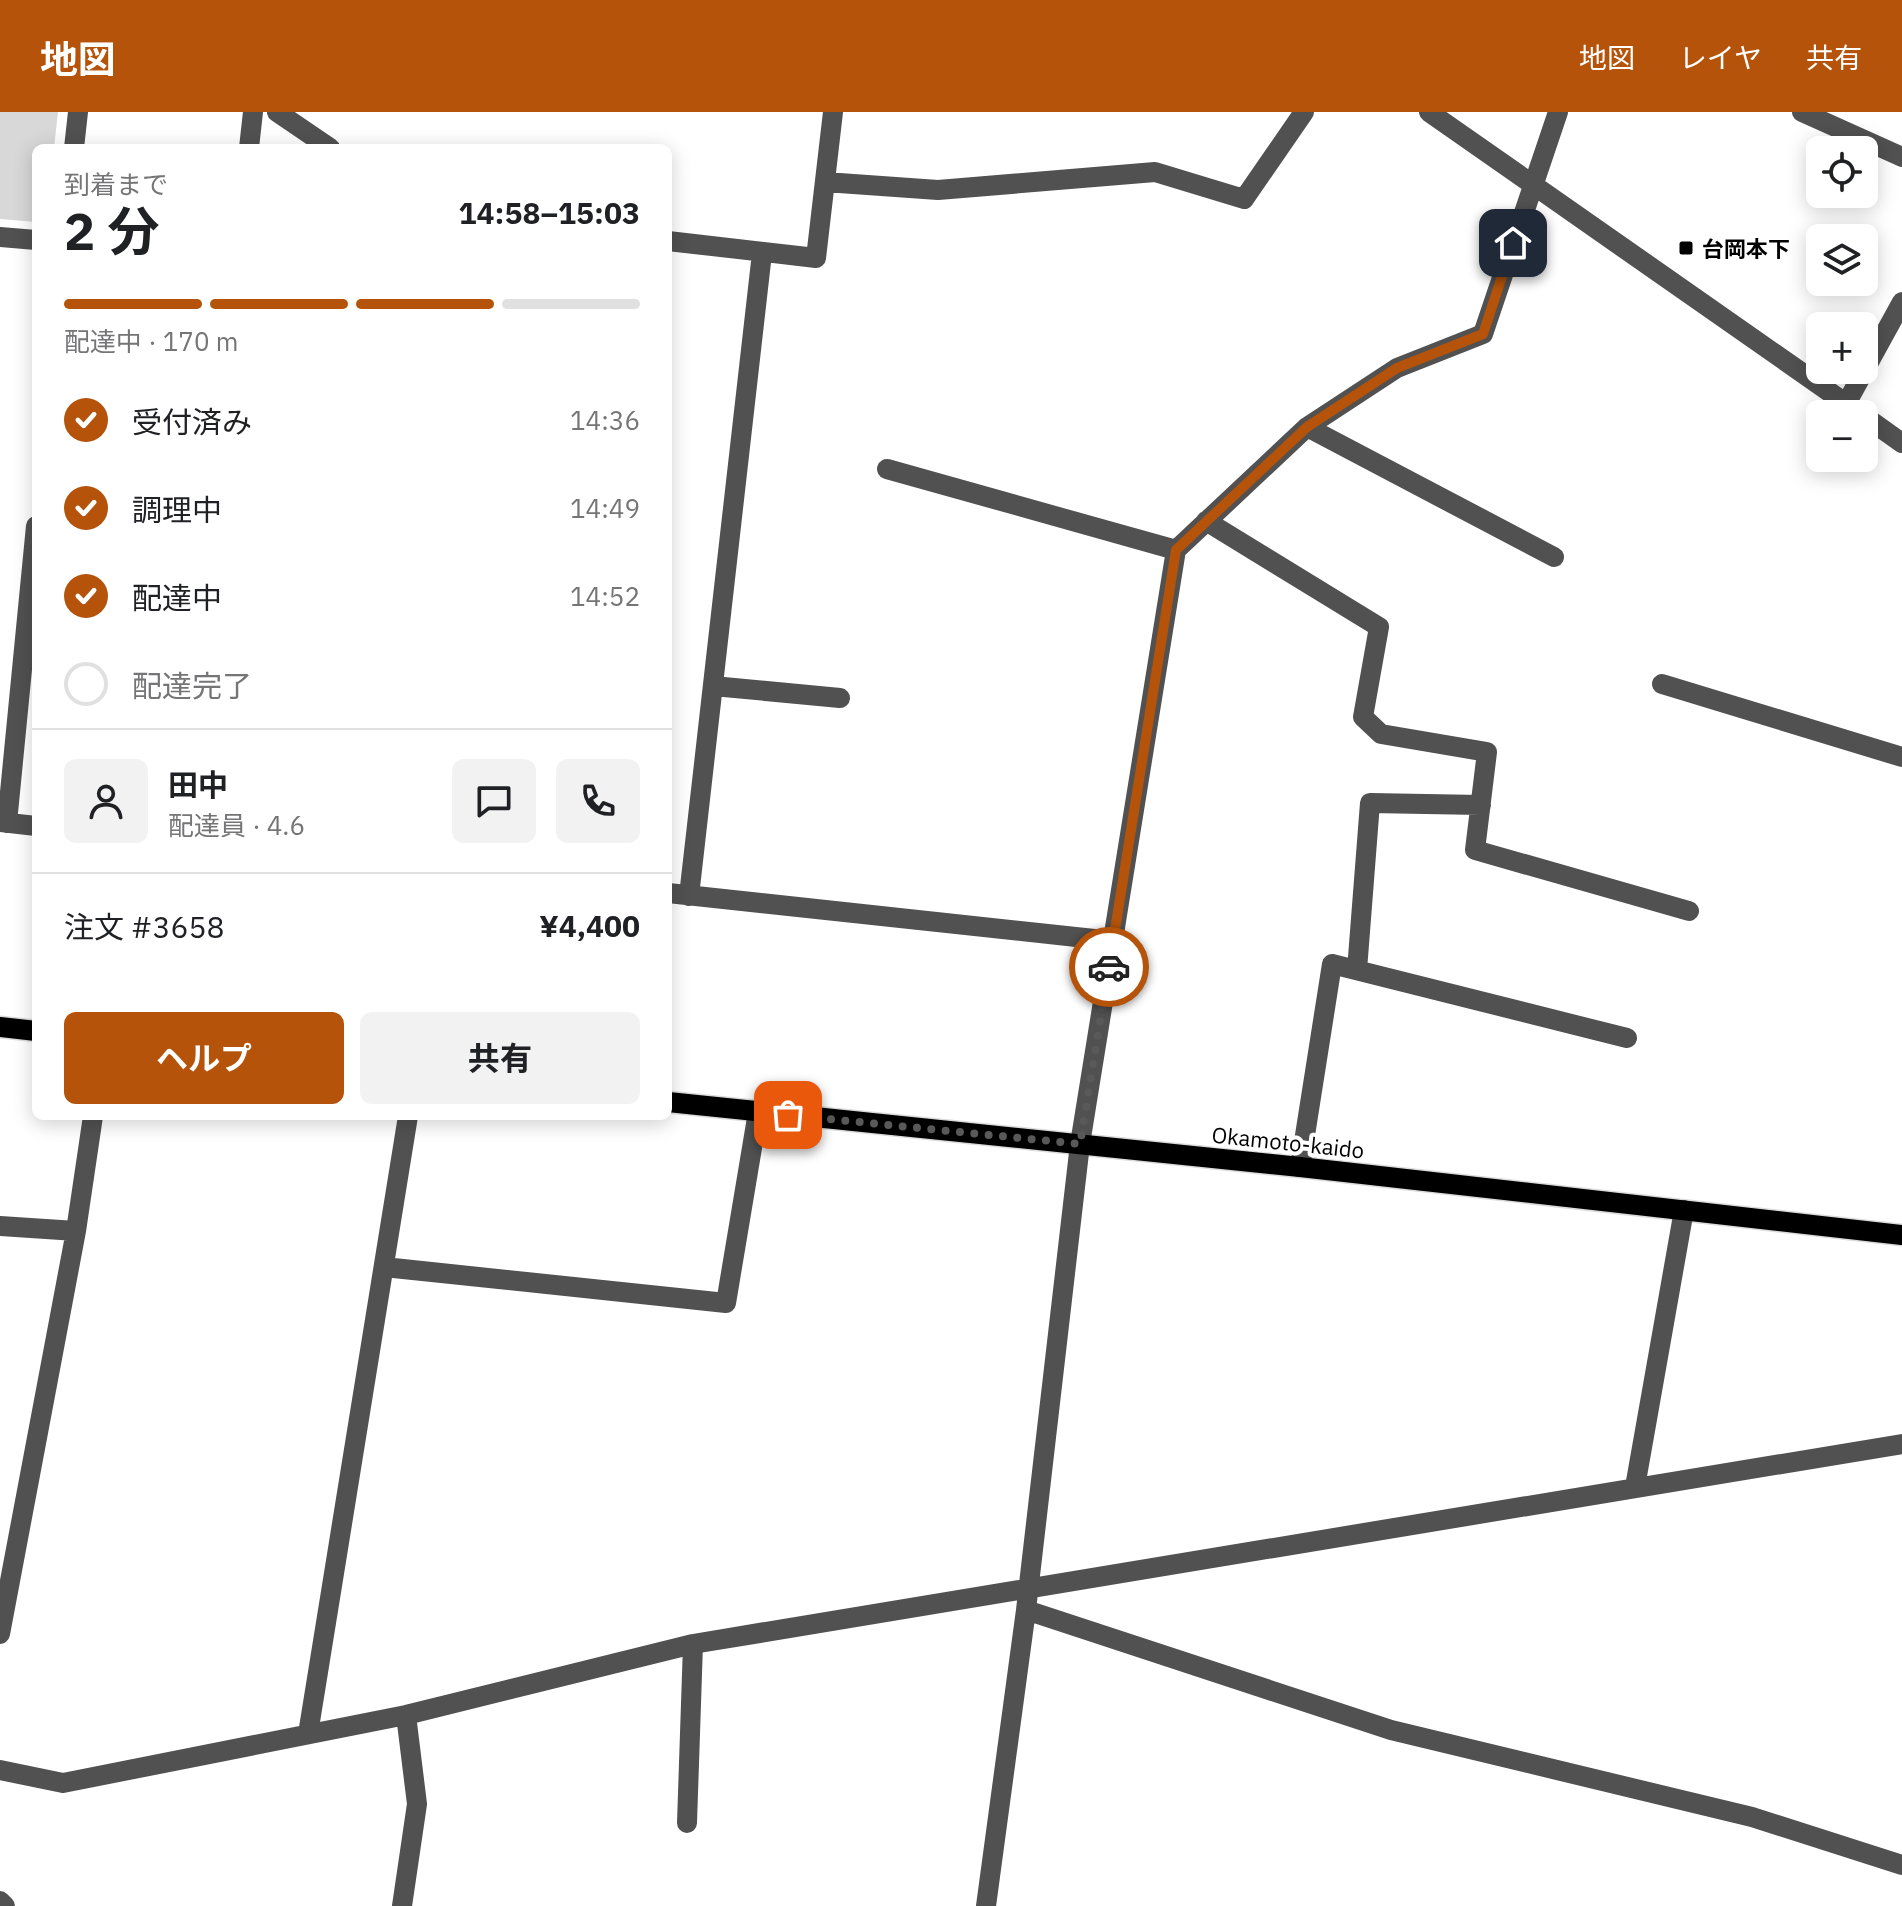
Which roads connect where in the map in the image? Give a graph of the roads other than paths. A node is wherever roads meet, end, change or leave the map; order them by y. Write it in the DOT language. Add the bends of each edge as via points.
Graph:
graph roads {
  1 [pos="78,112"];
  2 [pos="253,112"];
  3 [pos="277,112"];
  4 [pos="833,112"];
  5 [pos="1304,112"];
  6 [pos="1429,112"];
  7 [pos="1558,112"];
  8 [pos="1802,112"];
  9 [pos="74,144"];
  10 [pos="249,144"];
  11 [pos="324,144"];
  12 [pos="1902,157"];
  13 [pos="825,182"];
  14 [pos="1533,182"];
  15 [pos="0,237"];
  16 [pos="32,240"];
  17 [pos="672,242"];
  18 [pos="762,253"];
  19 [pos="1902,302"];
  20 [pos="1841,400"];
  21 [pos="1862,400"];
  22 [pos="1878,426"];
  23 [pos="1307,427"];
  24 [pos="1902,443"];
  25 [pos="887,469"];
  26 [pos="1206,521"];
  27 [pos="1176,550"];
  28 [pos="1554,557"];
  29 [pos="32,562"];
  30 [pos="1662,684"];
  31 [pos="713,686"];
  32 [pos="840,698"];
  33 [pos="1902,757"];
  34 [pos="1481,805"];
  35 [pos="3,823"];
  36 [pos="32,826"];
  37 [pos="672,894"];
  38 [pos="689,896"];
  39 [pos="1689,911"];
  40 [pos="1113,941"];
  41 [pos="1357,970"];
  42 [pos="0,1027"];
  43 [pos="32,1031"];
  44 [pos="1627,1038"];
  45 [pos="672,1102"];
  46 [pos="758,1112"];
  47 [pos="92,1120"];
  48 [pos="407,1120"];
  49 [pos="1080,1144"];
  50 [pos="1300,1167"];
  51 [pos="1684,1210"];
  52 [pos="0,1226"];
  53 [pos="76,1231"];
  54 [pos="1902,1235"];
  55 [pos="384,1267"];
  56 [pos="1902,1444"];
  57 [pos="1635,1487"];
  58 [pos="1027,1586"];
  59 [pos="1026,1610"];
  60 [pos="0,1634"];
  61 [pos="693,1644"];
  62 [pos="406,1715"];
  63 [pos="308,1734"];
  64 [pos="0,1770"];
  65 [pos="687,1823"];
  66 [pos="1902,1865"];
  67 [pos="0,1901"];
  68 [pos="5,1906"];
  69 [pos="402,1906"];
  70 [pos="986,1906"];
  1 -- 9 [label="street"];
  2 -- 10 [label="street"];
  3 -- 11 [label="street"];
  4 -- 13 [label="street"];
  5 -- 13 [label="street" via="1244,199 1155,172 938,190"];
  6 -- 14 [label="street"];
  7 -- 14 [label="street"];
  8 -- 12 [label="street"];
  13 -- 18 [label="street" via="816,258"];
  14 -- 20 [label="street"];
  14 -- 23 [label="street" via="1483,334 1397,368"];
  15 -- 16 [label="street"];
  17 -- 18 [label="street"];
  18 -- 31 [label="street"];
  19 -- 21 [label="street"];
  22 -- 24 [label="street"];
  23 -- 26 [label="street"];
  23 -- 28 [label="street"];
  25 -- 27 [label="street"];
  26 -- 27 [label="street"];
  26 -- 34 [label="street" via="1379,627 1363,717 1381,734 1487,752"];
  27 -- 40 [label="street"];
  29 -- 35 [label="street"];
  30 -- 33 [label="street"];
  31 -- 32 [label="street"];
  31 -- 38 [label="street"];
  34 -- 39 [label="street" via="1475,850"];
  34 -- 41 [label="street" via="1370,803"];
  35 -- 36 [label="street"];
  37 -- 38 [label="street"];
  38 -- 40 [label="street"];
  40 -- 49 [label="street"];
  41 -- 44 [label="street"];
  41 -- 50 [label="street" via="1332,964"];
  42 -- 43 [label="main road"];
  45 -- 46 [label="main road, Okamoto-kaido"];
  46 -- 49 [label="main road, Okamoto-kaido"];
  46 -- 55 [label="street" via="726,1303"];
  47 -- 53 [label="street"];
  48 -- 55 [label="street"];
  49 -- 50 [label="main road, Okamoto-kaido"];
  49 -- 58 [label="street"];
  50 -- 51 [label="main road, Okamoto-kaido"];
  51 -- 54 [label="main road, Okamoto-kaido"];
  51 -- 57 [label="street"];
  52 -- 53 [label="street"];
  53 -- 60 [label="street"];
  55 -- 63 [label="street"];
  56 -- 57 [label="street"];
  57 -- 58 [label="street"];
  58 -- 59 [label="street"];
  58 -- 61 [label="street"];
  59 -- 66 [label="street" via="1391,1730 1752,1817"];
  59 -- 70 [label="street"];
  61 -- 62 [label="street"];
  61 -- 65 [label="street"];
  62 -- 63 [label="street"];
  62 -- 69 [label="street" via="417,1804"];
  63 -- 64 [label="street" via="63,1783"];
  67 -- 68 [label="street"];
}
